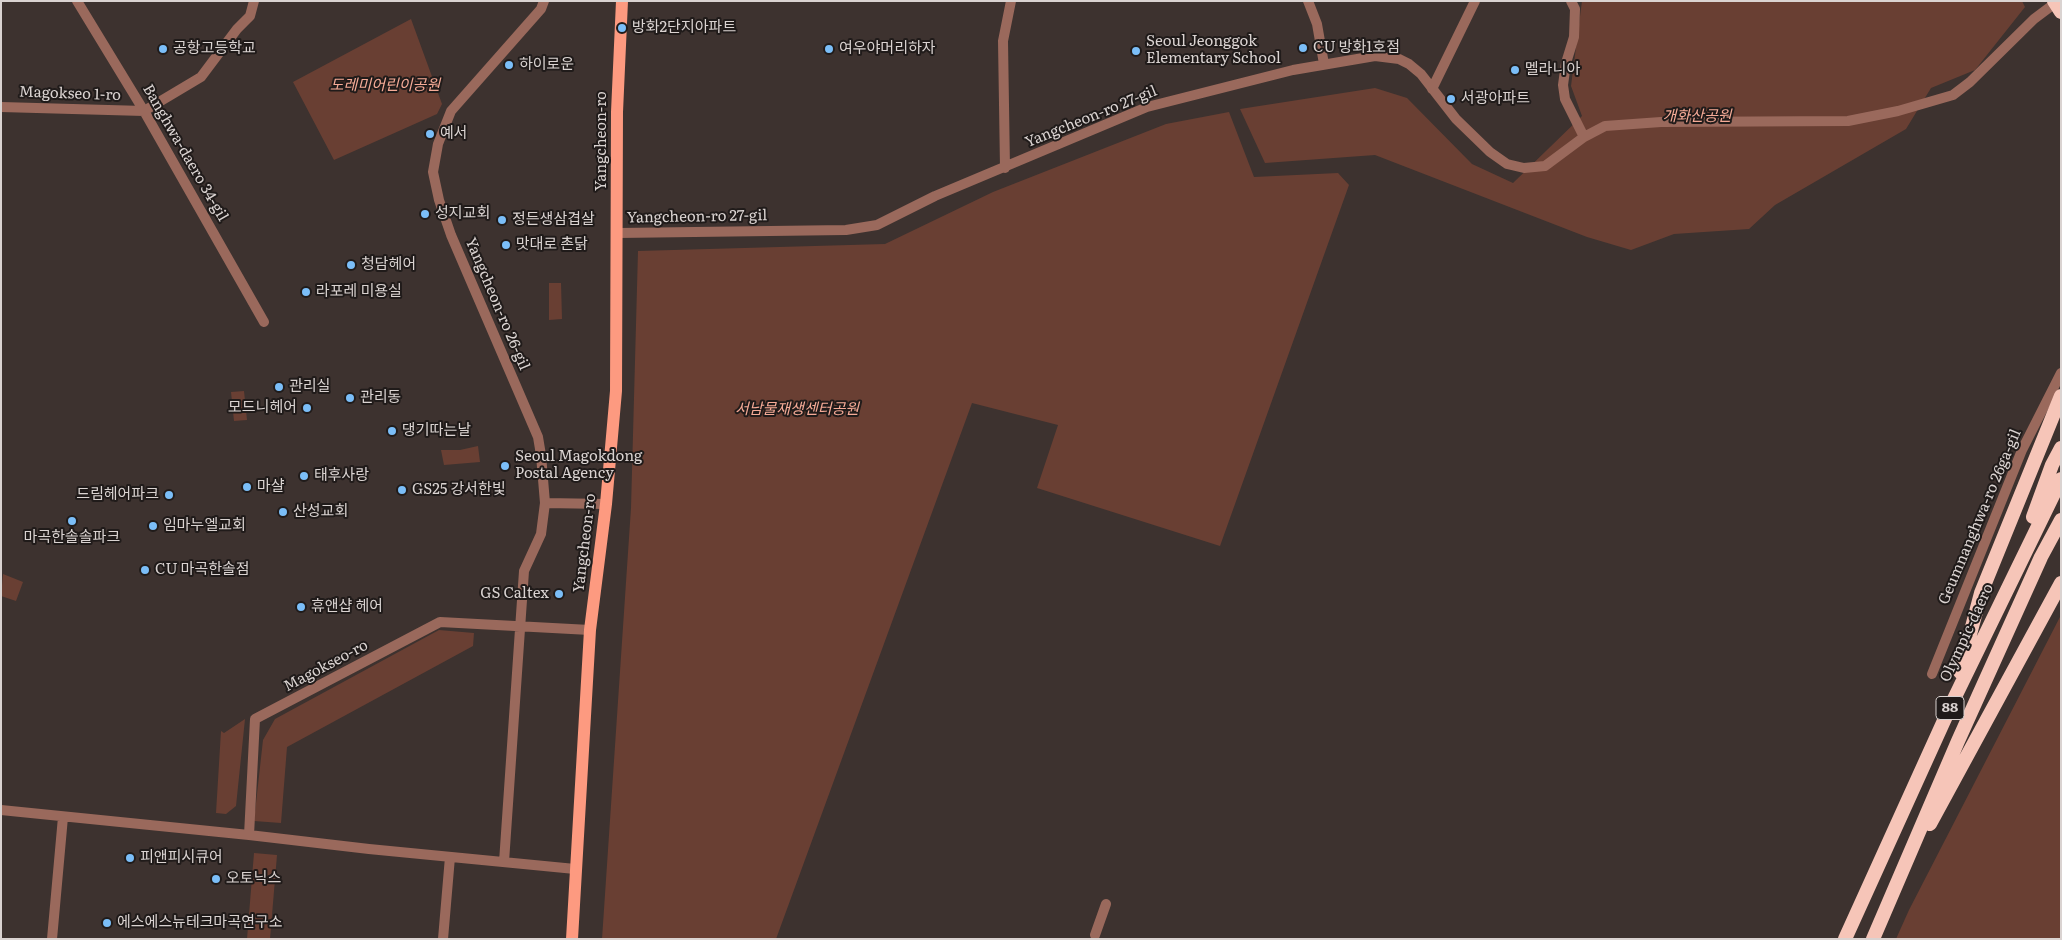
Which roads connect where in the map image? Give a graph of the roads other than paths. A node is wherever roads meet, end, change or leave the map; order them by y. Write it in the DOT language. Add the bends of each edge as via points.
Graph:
graph roads {
  1 [pos="77,1"];
  2 [pos="254,1"];
  3 [pos="544,1"];
  4 [pos="622,1"];
  5 [pos="1011,1"];
  6 [pos="1308,1"];
  7 [pos="1475,1"];
  8 [pos="1571,1"];
  9 [pos="2056,1"];
  10 [pos="2061,12"];
  11 [pos="1324,64"];
  12 [pos="1432,89"];
  13 [pos="1,107"];
  14 [pos="144,111"];
  15 [pos="1584,137"];
  16 [pos="1005,168"];
  17 [pos="618,233"];
  18 [pos="264,322"];
  19 [pos="2061,373"];
  20 [pos="2061,396"];
  21 [pos="2061,448"];
  22 [pos="2061,479"];
  23 [pos="545,503"];
  24 [pos="606,504"];
  25 [pos="2061,520"];
  26 [pos="2061,528"];
  27 [pos="2041,557"];
  28 [pos="2012,577"];
  29 [pos="2059,587"];
  30 [pos="521,627"];
  31 [pos="590,630"];
  32 [pos="1932,674"];
  33 [pos="1952,703"];
  34 [pos="1,810"];
  35 [pos="63,817"];
  36 [pos="248,835"];
  37 [pos="450,857"];
  38 [pos="504,862"];
  39 [pos="576,869"];
  40 [pos="1901,874"];
  41 [pos="1106,904"];
  42 [pos="1095,934"];
  43 [pos="52,939"];
  44 [pos="443,939"];
  45 [pos="572,939"];
  46 [pos="1844,939"];
  47 [pos="1873,939"];
  1 -- 14 [label="street, Banghwa-daero 34-gil"];
  2 -- 14 [label="street" via="250,16 201,77"];
  3 -- 23 [label="street, Yangcheon-ro 26-gil" via="541,9 451,111 438,144 433,172 451,235 538,438"];
  4 -- 17 [label="main road, Yangcheon-ro" via="617,112"];
  5 -- 16 [label="street" via="1003,41"];
  6 -- 11 [label="street" via="1317,24"];
  7 -- 12 [label="street"];
  8 -- 15 [label="street" via="1575,9 1574,37 1563,85 1565,99"];
  9 -- 10 [label="highway"];
  9 -- 15 [label="street, Yangcheon-ro 27-gil" via="1953,95 1898,112 1848,121 1629,123 1604,126"];
  11 -- 12 [label="street, Yangcheon-ro 27-gil" via="1375,56 1400,59 1421,74"];
  11 -- 16 [label="street, Yangcheon-ro 27-gil" via="1147,107"];
  12 -- 15 [label="street, Yangcheon-ro 27-gil" via="1456,119 1507,164 1524,168 1545,166"];
  13 -- 14 [label="street, Magokseo 1-ro"];
  14 -- 18 [label="street, Banghwa-daero 34-gil"];
  16 -- 17 [label="street, Yangcheon-ro 27-gil" via="935,196 877,225 854,229"];
  17 -- 24 [label="main road, Yangcheon-ro" via="616,391"];
  19 -- 32 [label="street, Geumnanghwa-ro 26ga-gil" via="2022,450"];
  20 -- 33 [label="highway" via="1981,592"];
  21 -- 28 [label="highway"];
  22 -- 28 [label="highway, Olympic-daero / 88"];
  23 -- 24 [label="street"];
  23 -- 30 [label="street" via="541,534 524,571"];
  24 -- 31 [label="main road, Yangcheon-ro"];
  25 -- 27 [label="highway, 88"];
  26 -- 27 [label="highway"];
  27 -- 40 [label="highway, 88"];
  28 -- 33 [label="highway, Olympic-daero / 88"];
  29 -- 40 [label="highway" via="1951,789"];
  30 -- 31 [label="street, Magokseo-ro"];
  30 -- 36 [label="street, Magokseo-ro" via="440,622 256,719"];
  30 -- 38 [label="street"];
  31 -- 39 [label="main road, Yangcheon-ro"];
  33 -- 46 [label="highway, Olympic-daero / 88"];
  34 -- 35 [label="street"];
  35 -- 36 [label="street"];
  35 -- 43 [label="street"];
  36 -- 37 [label="street"];
  37 -- 38 [label="street"];
  37 -- 44 [label="street"];
  38 -- 39 [label="street"];
  39 -- 45 [label="main road, Yangcheon-ro"];
  40 -- 47 [label="highway, 88"];
  41 -- 42 [label="street"];
}
